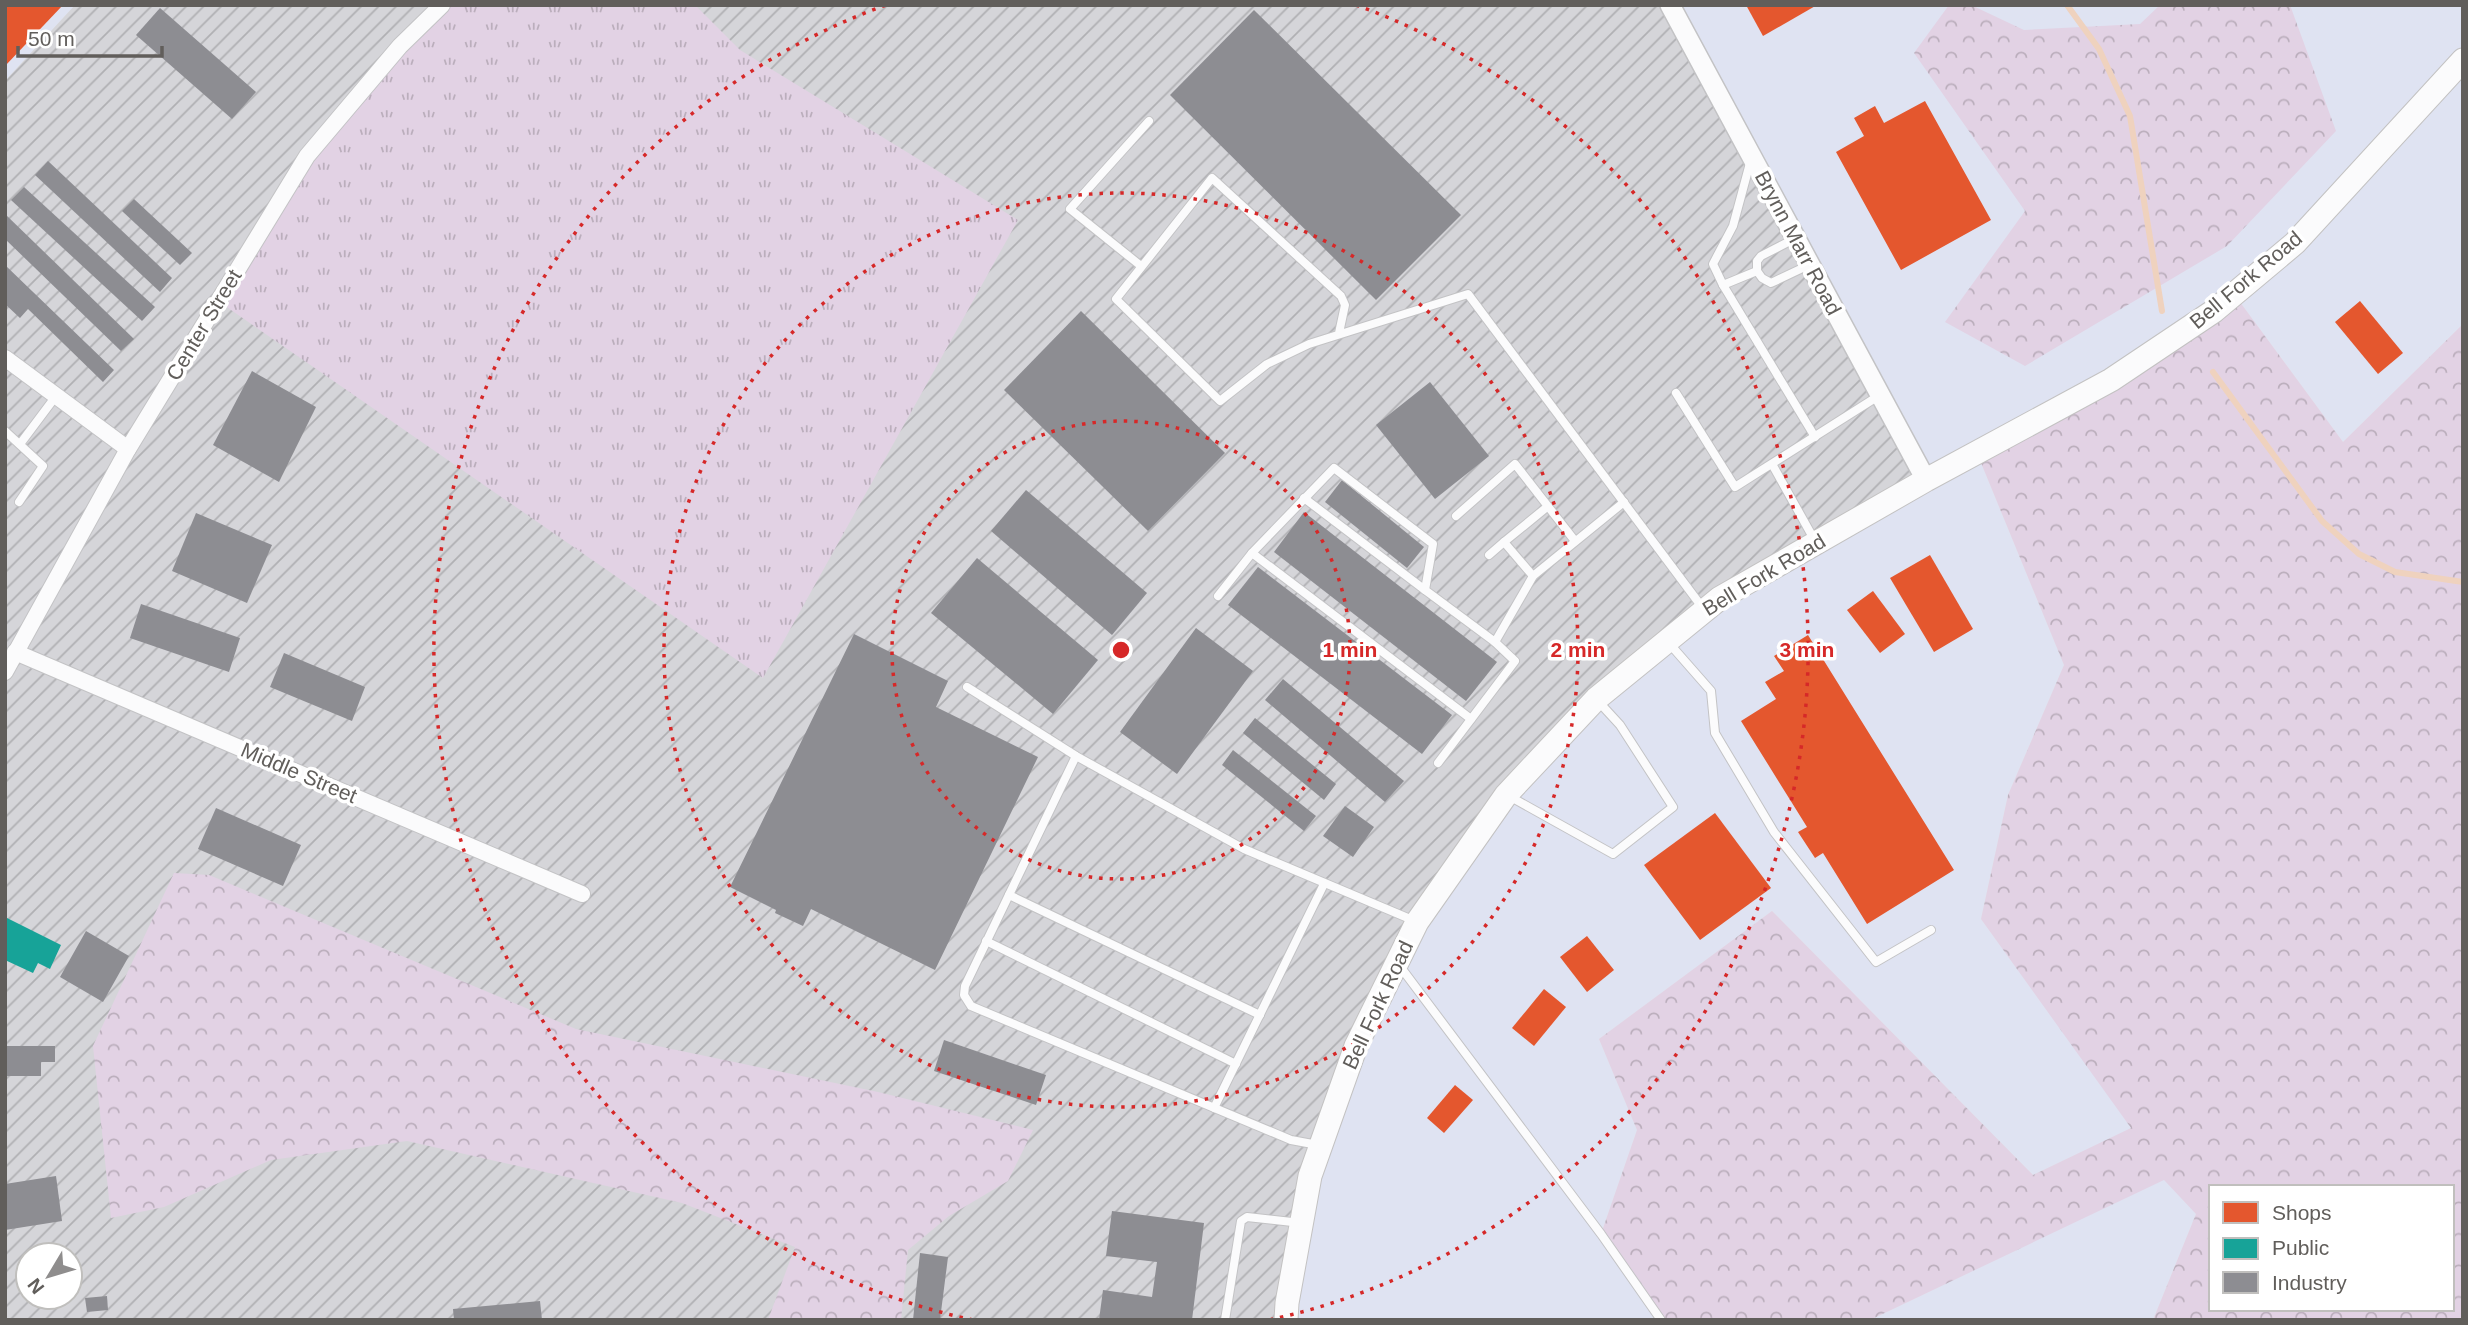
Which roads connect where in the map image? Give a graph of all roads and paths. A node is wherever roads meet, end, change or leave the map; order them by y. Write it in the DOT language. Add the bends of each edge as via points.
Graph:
graph roads {
  1 [pos="442,5"];
  2 [pos="1670,5"];
  3 [pos="2463,60"];
  4 [pos="1149,121"];
  5 [pos="1752,157"];
  6 [pos="1796,238"];
  7 [pos="1809,265"];
  8 [pos="1141,266"];
  9 [pos="1757,271"];
  10 [pos="1723,285"];
  11 [pos="1339,333"];
  12 [pos="5,358"];
  13 [pos="1676,393"];
  14 [pos="1880,395"];
  15 [pos="56,396"];
  16 [pos="5,431"];
  17 [pos="1815,437"];
  18 [pos="20,444"];
  19 [pos="128,449"];
  20 [pos="1772,464"];
  21 [pos="1926,480"];
  22 [pos="1304,498"];
  23 [pos="19,502"];
  24 [pos="1624,502"];
  25 [pos="1547,507"];
  26 [pos="1456,516"];
  27 [pos="1575,541"];
  28 [pos="1504,542"];
  29 [pos="1816,543"];
  30 [pos="1252,553"];
  31 [pos="1489,555"];
  32 [pos="1533,576"];
  33 [pos="1425,590"];
  34 [pos="1218,596"];
  35 [pos="1704,610"];
  36 [pos="1667,639"];
  37 [pos="1495,642"];
  38 [pos="15,652"];
  39 [pos="5,672"];
  40 [pos="967,687"];
  41 [pos="1596,699"];
  42 [pos="1471,719"];
  43 [pos="1076,756"];
  44 [pos="1438,763"];
  45 [pos="1506,795"];
  46 [pos="1324,884"];
  47 [pos="582,894"];
  48 [pos="1009,895"];
  49 [pos="1417,922"];
  50 [pos="1931,930"];
  51 [pos="986,942"];
  52 [pos="1397,963"];
  53 [pos="1260,1015"];
  54 [pos="1236,1064"];
  55 [pos="1214,1108"];
  56 [pos="1321,1146"];
  57 [pos="1302,1223"];
  58 [pos="1225,1320"];
  59 [pos="1286,1320"];
  60 [pos="1661,1320"];
  1 -- 19 [label="street, Center Street" via="400,46 307,156"];
  2 -- 5 [label="street, Brynn Marr Road"];
  3 -- 21 [label="main road, Bell Fork Road" via="2295,243 2214,311 2111,380"];
  4 -- 8 [label="lane" via="1070,209"];
  5 -- 6 [label="street, Brynn Marr Road"];
  5 -- 10 [label="lane" via="1732,226 1713,264"];
  6 -- 7 [label="street, Brynn Marr Road"];
  6 -- 9 [label="lane" via="1761,256"];
  7 -- 9 [label="lane" via="1771,283"];
  7 -- 14 [label="street, Brynn Marr Road"];
  8 -- 11 [label="lane" via="1116,299 1220,401 1267,364"];
  8 -- 11 [label="lane" via="1212,178 1341,296 1345,305"];
  9 -- 10 [label="lane"];
  10 -- 17 [label="lane"];
  11 -- 24 [label="lane" via="1468,294"];
  12 -- 15 [label="street"];
  13 -- 20 [label="lane" via="1735,487"];
  14 -- 17 [label="lane"];
  14 -- 21 [label="street, Brynn Marr Road"];
  15 -- 18 [label="lane"];
  15 -- 19 [label="street"];
  16 -- 18 [label="lane"];
  17 -- 20 [label="lane"];
  18 -- 23 [label="lane" via="43,466"];
  19 -- 38 [label="street, Center Street"];
  20 -- 29 [label="lane"];
  21 -- 29 [label="main road, Bell Fork Road"];
  22 -- 30 [label="lane"];
  22 -- 33 [label="lane"];
  22 -- 33 [label="lane" via="1334,468 1433,544"];
  24 -- 27 [label="lane"];
  24 -- 35 [label="lane"];
  25 -- 26 [label="lane" via="1514,464"];
  25 -- 27 [label="lane"];
  25 -- 28 [label="lane"];
  27 -- 32 [label="lane"];
  28 -- 31 [label="lane"];
  28 -- 32 [label="lane"];
  29 -- 35 [label="main road, Bell Fork Road"];
  30 -- 34 [label="lane"];
  30 -- 42 [label="lane"];
  32 -- 37 [label="lane"];
  33 -- 37 [label="lane"];
  35 -- 36 [label="main road, Bell Fork Road"];
  36 -- 41 [label="main road, Bell Fork Road"];
  36 -- 50 [label="lane" via="1711,691 1715,733 1774,832 1876,962"];
  37 -- 42 [label="lane" via="1515,661"];
  38 -- 39 [label="street, Center Street"];
  38 -- 47 [label="street, Middle Street"];
  40 -- 43 [label="lane"];
  41 -- 45 [label="main road, Bell Fork Road"];
  41 -- 45 [label="lane" via="1620,725 1673,807 1614,854"];
  42 -- 44 [label="lane"];
  43 -- 46 [label="lane" via="1244,849"];
  43 -- 48 [label="lane"];
  45 -- 49 [label="main road, Bell Fork Road"];
  46 -- 49 [label="lane"];
  46 -- 53 [label="lane"];
  48 -- 51 [label="lane"];
  48 -- 53 [label="lane"];
  49 -- 52 [label="main road, Bell Fork Road"];
  51 -- 54 [label="lane"];
  51 -- 55 [label="lane" via="965,986 964,995 971,1006"];
  52 -- 56 [label="main road, Bell Fork Road" via="1356,1046"];
  52 -- 60 [label="lane"];
  53 -- 54 [label="lane"];
  54 -- 55 [label="lane"];
  55 -- 56 [label="lane" via="1291,1140"];
  56 -- 57 [label="main road, Bell Fork Road" via="1310,1175"];
  57 -- 58 [label="lane" via="1247,1217 1241,1221"];
  57 -- 59 [label="main road, Bell Fork Road"];
}
